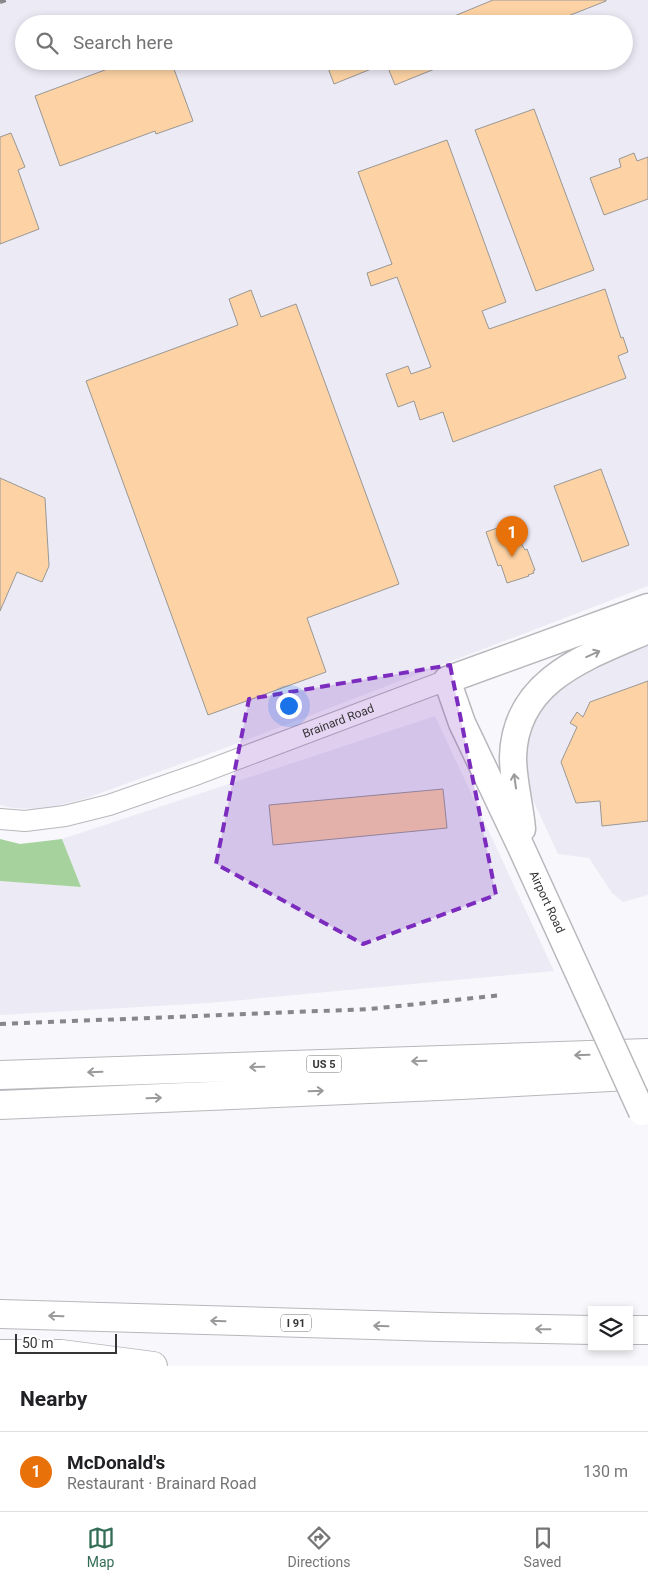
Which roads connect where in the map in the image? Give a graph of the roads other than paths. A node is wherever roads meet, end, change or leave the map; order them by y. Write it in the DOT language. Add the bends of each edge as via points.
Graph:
graph roads {
  1 [pos="648,607"];
  2 [pos="648,630"];
  3 [pos="447,680"];
  4 [pos="0,819"];
  5 [pos="521,847"];
  6 [pos="648,1053"];
  7 [pos="0,1075"];
  8 [pos="648,1075"];
  9 [pos="648,1083"];
  10 [pos="461,1085"];
  11 [pos="0,1105"];
  12 [pos="645,1118"];
  13 [pos="0,1314"];
  14 [pos="588,1330"];
  15 [pos="633,1330"];
  16 [pos="648,1330"];
  17 [pos="0,1354"];
  18 [pos="153,1366"];
  1 -- 3 [label="main road, Brainard Road"];
  5 -- 2 [label="main road, one-way" via="514,752 518,730 530,703 547,682 570,666"];
  3 -- 4 [label="street, Brainard Road" via="109,805 65,816 26,821"];
  3 -- 5 [label="main road, Airport Road" via="462,723"];
  5 -- 12 [label="main road, Airport Road, bridge"];
  6 -- 7 [label="highway, US 5, one-way"];
  8 -- 10 [label="highway, US 5"];
  9 -- 10 [label="highway" via="516,1090"];
  11 -- 10 [label="highway, US 5, one-way"];
  14 -- 13 [label="highway, I 91, one-way"];
  15 -- 16 [label="highway"];
  17 -- 18 [label="highway" via="61,1354"];
}
